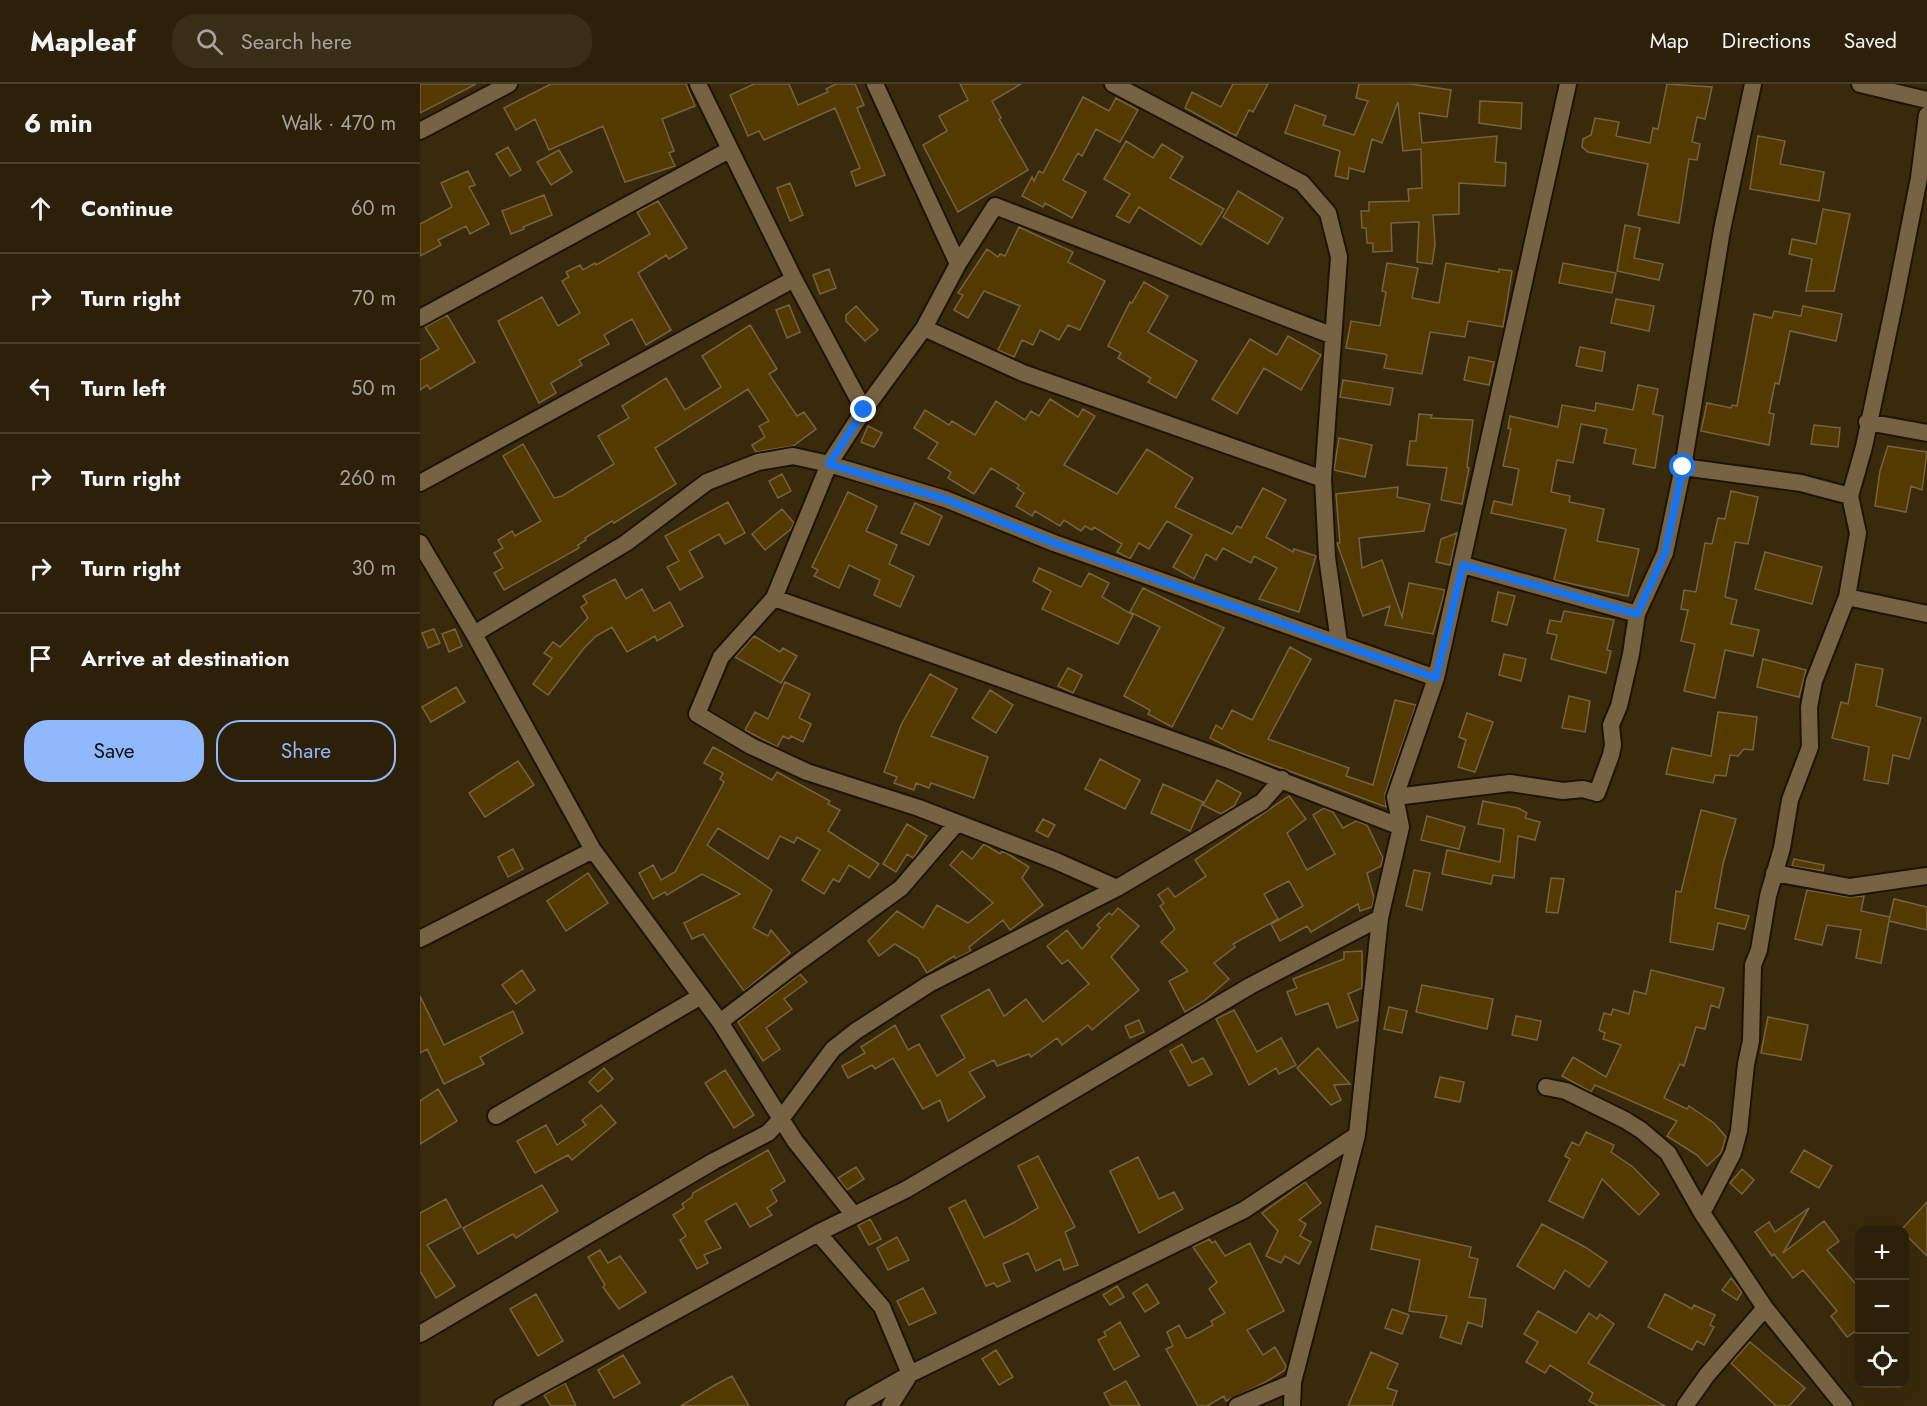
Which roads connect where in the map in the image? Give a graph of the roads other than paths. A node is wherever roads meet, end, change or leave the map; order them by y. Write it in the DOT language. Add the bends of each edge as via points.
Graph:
graph roads {
  1 [pos="509,84"];
  2 [pos="698,84"];
  3 [pos="875,84"];
  4 [pos="1113,84"];
  5 [pos="1568,84"];
  6 [pos="1753,84"];
  7 [pos="1860,84"];
  8 [pos="1927,100"];
  9 [pos="1927,115"];
  10 [pos="420,131"];
  11 [pos="729,150"];
  12 [pos="958,264"];
  13 [pos="794,279"];
  14 [pos="420,318"];
  15 [pos="924,328"];
  16 [pos="1331,335"];
  17 [pos="864,410"];
  18 [pos="1868,422"];
  19 [pos="1927,433"];
  20 [pos="829,464"];
  21 [pos="1683,467"];
  22 [pos="1323,479"];
  23 [pos="420,483"];
  24 [pos="1850,496"];
  25 [pos="420,543"];
  26 [pos="1463,565"];
  27 [pos="1847,597"];
  28 [pos="774,598"];
  29 [pos="1637,614"];
  30 [pos="1927,614"];
  31 [pos="474,634"];
  32 [pos="1339,642"];
  33 [pos="1436,678"];
  34 [pos="1282,779"];
  35 [pos="1395,797"];
  36 [pos="956,824"];
  37 [pos="1401,827"];
  38 [pos="593,850"];
  39 [pos="1774,873"];
  40 [pos="1927,876"];
  41 [pos="1117,888"];
  42 [pos="1380,918"];
  43 [pos="420,939"];
  44 [pos="701,996"];
  45 [pos="720,1022"];
  46 [pos="1546,1087"];
  47 [pos="495,1116"];
  48 [pos="781,1119"];
  49 [pos="1357,1135"];
  50 [pos="1702,1213"];
  51 [pos="853,1214"];
  52 [pos="818,1233"];
  53 [pos="1765,1308"];
  54 [pos="420,1334"];
  55 [pos="910,1374"];
  56 [pos="1293,1382"];
  57 [pos="502,1406"];
  58 [pos="854,1406"];
  59 [pos="890,1406"];
  60 [pos="1237,1406"];
  61 [pos="1292,1406"];
  62 [pos="1685,1406"];
  63 [pos="1844,1406"];
  1 -- 10 [label="street"];
  2 -- 11 [label="street"];
  3 -- 12 [label="street"];
  4 -- 16 [label="street" via="1302,183 1328,213 1339,257"];
  5 -- 26 [label="street"];
  6 -- 21 [label="street" via="1722,230"];
  7 -- 8 [label="street"];
  9 -- 18 [label="street" via="1896,300"];
  11 -- 13 [label="street"];
  11 -- 14 [label="street"];
  12 -- 15 [label="street"];
  12 -- 16 [label="street" via="995,206"];
  13 -- 17 [label="street"];
  13 -- 23 [label="street"];
  15 -- 17 [label="street"];
  15 -- 22 [label="street" via="1023,373"];
  16 -- 22 [label="street"];
  17 -- 20 [label="street"];
  18 -- 19 [label="street"];
  18 -- 24 [label="street"];
  20 -- 28 [label="street"];
  20 -- 31 [label="street" via="793,456 758,462 707,482 626,543"];
  20 -- 32 [label="street" via="945,499 1054,543"];
  21 -- 24 [label="street" via="1801,483"];
  21 -- 29 [label="street" via="1665,553"];
  22 -- 32 [label="street" via="1327,558"];
  24 -- 27 [label="street" via="1858,533"];
  25 -- 31 [label="street"];
  26 -- 29 [label="street"];
  26 -- 33 [label="street"];
  27 -- 30 [label="street"];
  27 -- 39 [label="street" via="1814,681 1809,707 1810,747 1790,800"];
  28 -- 34 [label="street"];
  28 -- 36 [label="street" via="722,657 697,714 751,746 807,772"];
  29 -- 35 [label="street" via="1619,706 1611,725 1611,755 1597,793 1510,783"];
  31 -- 38 [label="street"];
  32 -- 33 [label="street"];
  33 -- 35 [label="street"];
  34 -- 37 [label="street"];
  34 -- 41 [label="street" via="1262,802"];
  35 -- 37 [label="street"];
  36 -- 41 [label="street"];
  36 -- 45 [label="street" via="902,888"];
  37 -- 42 [label="street"];
  38 -- 43 [label="street"];
  38 -- 44 [label="street"];
  39 -- 40 [label="street" via="1850,887"];
  39 -- 50 [label="street" via="1753,965 1751,1041 1739,1131 1733,1153"];
  41 -- 48 [label="street" via="929,984 856,1031 833,1049"];
  42 -- 49 [label="street"];
  42 -- 51 [label="street" via="1250,986 907,1189"];
  44 -- 45 [label="street"];
  44 -- 47 [label="street"];
  45 -- 48 [label="street"];
  46 -- 50 [label="street" via="1566,1091 1641,1130 1668,1153"];
  48 -- 51 [label="street"];
  48 -- 54 [label="street" via="746,1147 714,1161"];
  49 -- 55 [label="street" via="1245,1210"];
  49 -- 56 [label="street"];
  50 -- 53 [label="street"];
  51 -- 52 [label="street"];
  52 -- 55 [label="street" via="882,1306"];
  52 -- 57 [label="street"];
  53 -- 62 [label="street"];
  53 -- 63 [label="street"];
  55 -- 58 [label="street"];
  55 -- 59 [label="street"];
  56 -- 60 [label="street"];
  56 -- 61 [label="street"];
}
